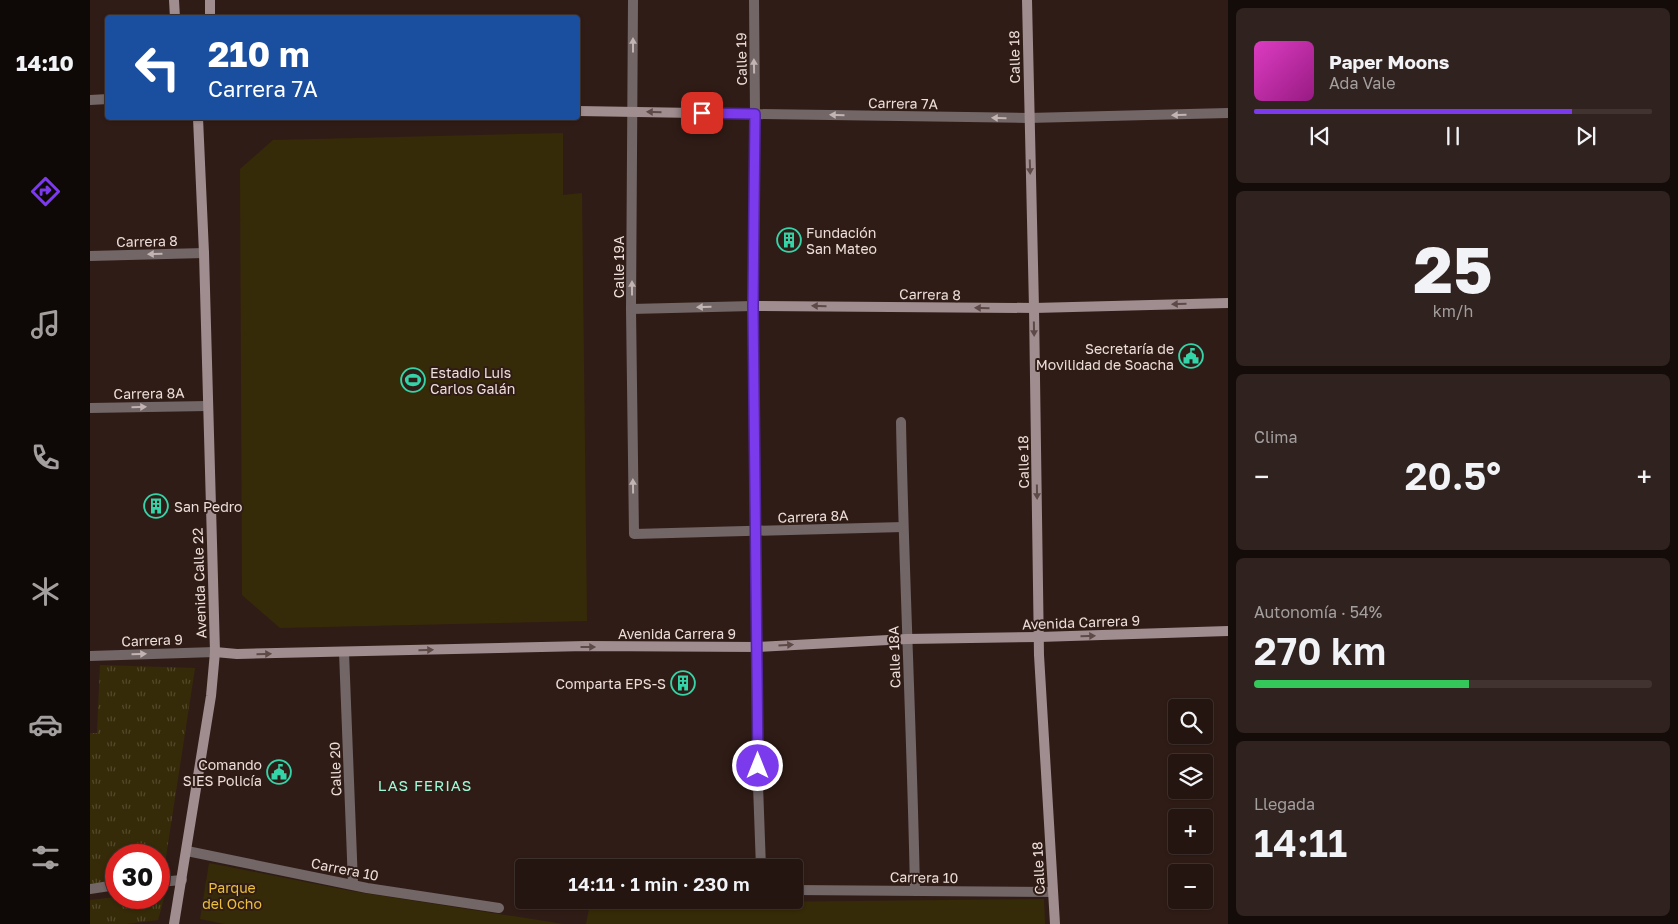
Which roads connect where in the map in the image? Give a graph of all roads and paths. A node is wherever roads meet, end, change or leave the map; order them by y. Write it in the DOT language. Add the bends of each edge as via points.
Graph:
graph roads {
  1 [pos="174,0"];
  2 [pos="210,0"];
  3 [pos="633,0"];
  4 [pos="754,0"];
  5 [pos="1027,0"];
  6 [pos="175,15"];
  7 [pos="210,15"];
  8 [pos="105,99"];
  9 [pos="90,100"];
  10 [pos="580,111"];
  11 [pos="632,111"];
  12 [pos="1228,113"];
  13 [pos="755,114"];
  14 [pos="1028,118"];
  15 [pos="198,120"];
  16 [pos="204,253"];
  17 [pos="90,256"];
  18 [pos="1228,303"];
  19 [pos="753,306"];
  20 [pos="1034,308"];
  21 [pos="632,309"];
  22 [pos="208,406"];
  23 [pos="90,408"];
  24 [pos="900,422"];
  25 [pos="903,527"];
  26 [pos="756,531"];
  27 [pos="634,534"];
  28 [pos="1228,631"];
  29 [pos="1039,637"];
  30 [pos="907,639"];
  31 [pos="757,646"];
  32 [pos="215,652"];
  33 [pos="344,652"];
  34 [pos="90,656"];
  35 [pos="187,851"];
  36 [pos="761,859"];
  37 [pos="182,880"];
  38 [pos="170,881"];
  39 [pos="353,884"];
  40 [pos="105,886"];
  41 [pos="90,888"];
  42 [pos="803,890"];
  43 [pos="914,891"];
  44 [pos="1054,892"];
  45 [pos="499,908"];
  46 [pos="174,924"];
  47 [pos="1055,924"];
  1 -- 6 [label="main road"];
  2 -- 7 [label="main road"];
  11 -- 3 [label="street, Calle 19A, one-way"];
  13 -- 4 [label="street, Calle 19, one-way"];
  5 -- 14 [label="main road, Calle 18"];
  8 -- 9 [label="street"];
  10 -- 11 [label="main road, Carrera 7A"];
  13 -- 11 [label="main road, Carrera 7A, one-way"];
  21 -- 11 [label="street, Calle 19A, one-way"];
  12 -- 14 [label="street, Carrera 7A, one-way"];
  14 -- 13 [label="street, Carrera 7A, one-way"];
  13 -- 19 [label="main road, Calle 19"];
  14 -- 20 [label="main road, Calle 18, one-way"];
  15 -- 16 [label="main road, Avenida Calle 22"];
  16 -- 17 [label="street, Carrera 8, one-way"];
  16 -- 22 [label="main road, Avenida Calle 22"];
  18 -- 20 [label="main road, Carrera 8, one-way"];
  20 -- 19 [label="main road, Carrera 8, one-way"];
  19 -- 21 [label="street, Carrera 8, one-way"];
  19 -- 26 [label="main road, Calle 19"];
  20 -- 29 [label="main road, Calle 18, one-way"];
  27 -- 21 [label="street, Calle 19A, one-way"];
  23 -- 22 [label="street, Carrera 8A, one-way"];
  22 -- 32 [label="main road, Avenida Calle 22"];
  24 -- 25 [label="street, Calle 18A"];
  25 -- 26 [label="street, Carrera 8A"];
  25 -- 30 [label="street, Calle 18A"];
  26 -- 27 [label="street, Carrera 8A"];
  26 -- 31 [label="main road, Calle 19"];
  29 -- 28 [label="main road, Avenida Carrera 9, one-way"];
  29 -- 30 [label="main road, Avenida Carrera 9"];
  29 -- 44 [label="main road, Calle 18"];
  31 -- 30 [label="main road, Avenida Carrera 9, one-way"];
  30 -- 43 [label="street, Calle 18A"];
  33 -- 31 [label="main road, Avenida Carrera 9, one-way"];
  31 -- 36 [label="street, Calle 19"];
  32 -- 33 [label="main road, Avenida Carrera 9, one-way"];
  34 -- 32 [label="street, Carrera 9, one-way"];
  32 -- 35 [label="main road, Avenida Calle 22"];
  33 -- 39 [label="street, Calle 20"];
  35 -- 37 [label="main road, Avenida Calle 22"];
  35 -- 39 [label="street, Carrera 10"];
  37 -- 38 [label="street"];
  37 -- 46 [label="main road, Avenida Calle 22"];
  39 -- 45 [label="street, Carrera 10"];
  40 -- 41 [label="street"];
  42 -- 43 [label="street, Carrera 10"];
  43 -- 44 [label="street, Carrera 10"];
  44 -- 47 [label="main road, Calle 18"];
}
